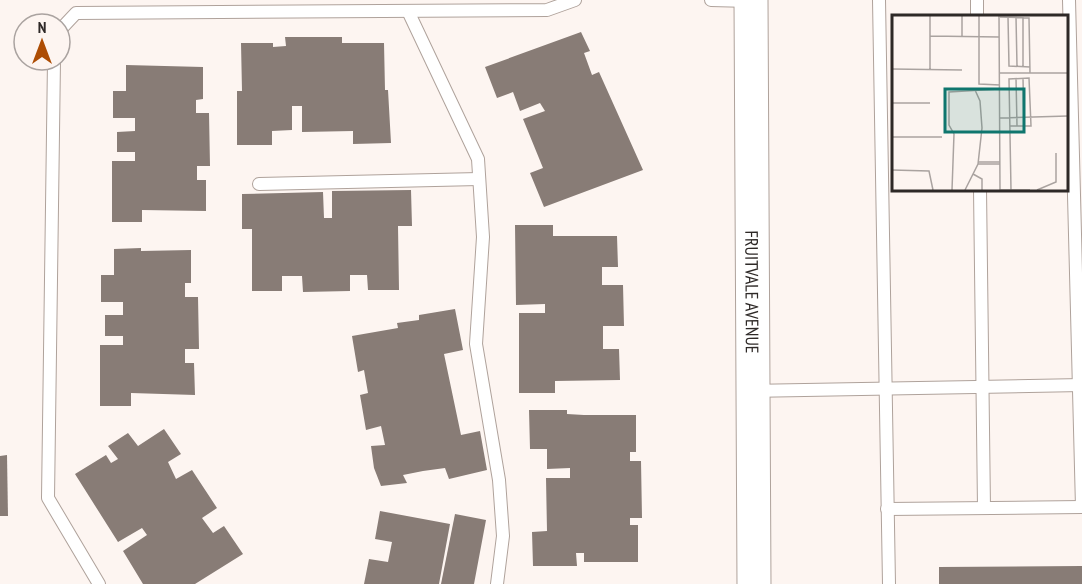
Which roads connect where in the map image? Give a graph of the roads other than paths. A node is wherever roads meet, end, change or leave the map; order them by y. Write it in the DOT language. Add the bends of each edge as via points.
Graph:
graph roads {
  1 [pos="575,0"];
  2 [pos="711,0"];
  3 [pos="879,0"];
  4 [pos="1069,0"];
  5 [pos="751,1"];
  6 [pos="408,11"];
  7 [pos="72,17"];
  8 [pos="54,72"];
  9 [pos="479,179"];
  10 [pos="259,184"];
  11 [pos="980,190"];
  12 [pos="1080,385"];
  13 [pos="982,387"];
  14 [pos="885,389"];
  15 [pos="753,391"];
  16 [pos="1082,507"];
  17 [pos="984,508"];
  18 [pos="887,510"];
  19 [pos="99,584"];
  20 [pos="497,584"];
  21 [pos="754,584"];
  22 [pos="889,584"];
  1 -- 6 [label="lane" via="546,10"];
  2 -- 5 [label="lane"];
  3 -- 14 [label="lane"];
  4 -- 12 [label="lane"];
  5 -- 15 [label="main road, FRUITVALE AVENUE"];
  6 -- 7 [label="lane" via="76,13"];
  6 -- 9 [label="lane" via="478,159"];
  8 -- 19 [label="lane" via="48,498"];
  9 -- 10 [label="lane"];
  9 -- 20 [label="lane" via="483,237 476,344 499,480 503,536"];
  11 -- 13 [label="lane"];
  12 -- 13 [label="lane"];
  12 -- 16 [label="lane"];
  13 -- 14 [label="lane"];
  13 -- 17 [label="lane"];
  14 -- 15 [label="lane"];
  14 -- 18 [label="lane"];
  15 -- 21 [label="main road, FRUITVALE AVENUE"];
  16 -- 17 [label="lane"];
  17 -- 18 [label="lane"];
  18 -- 22 [label="lane"];
}
